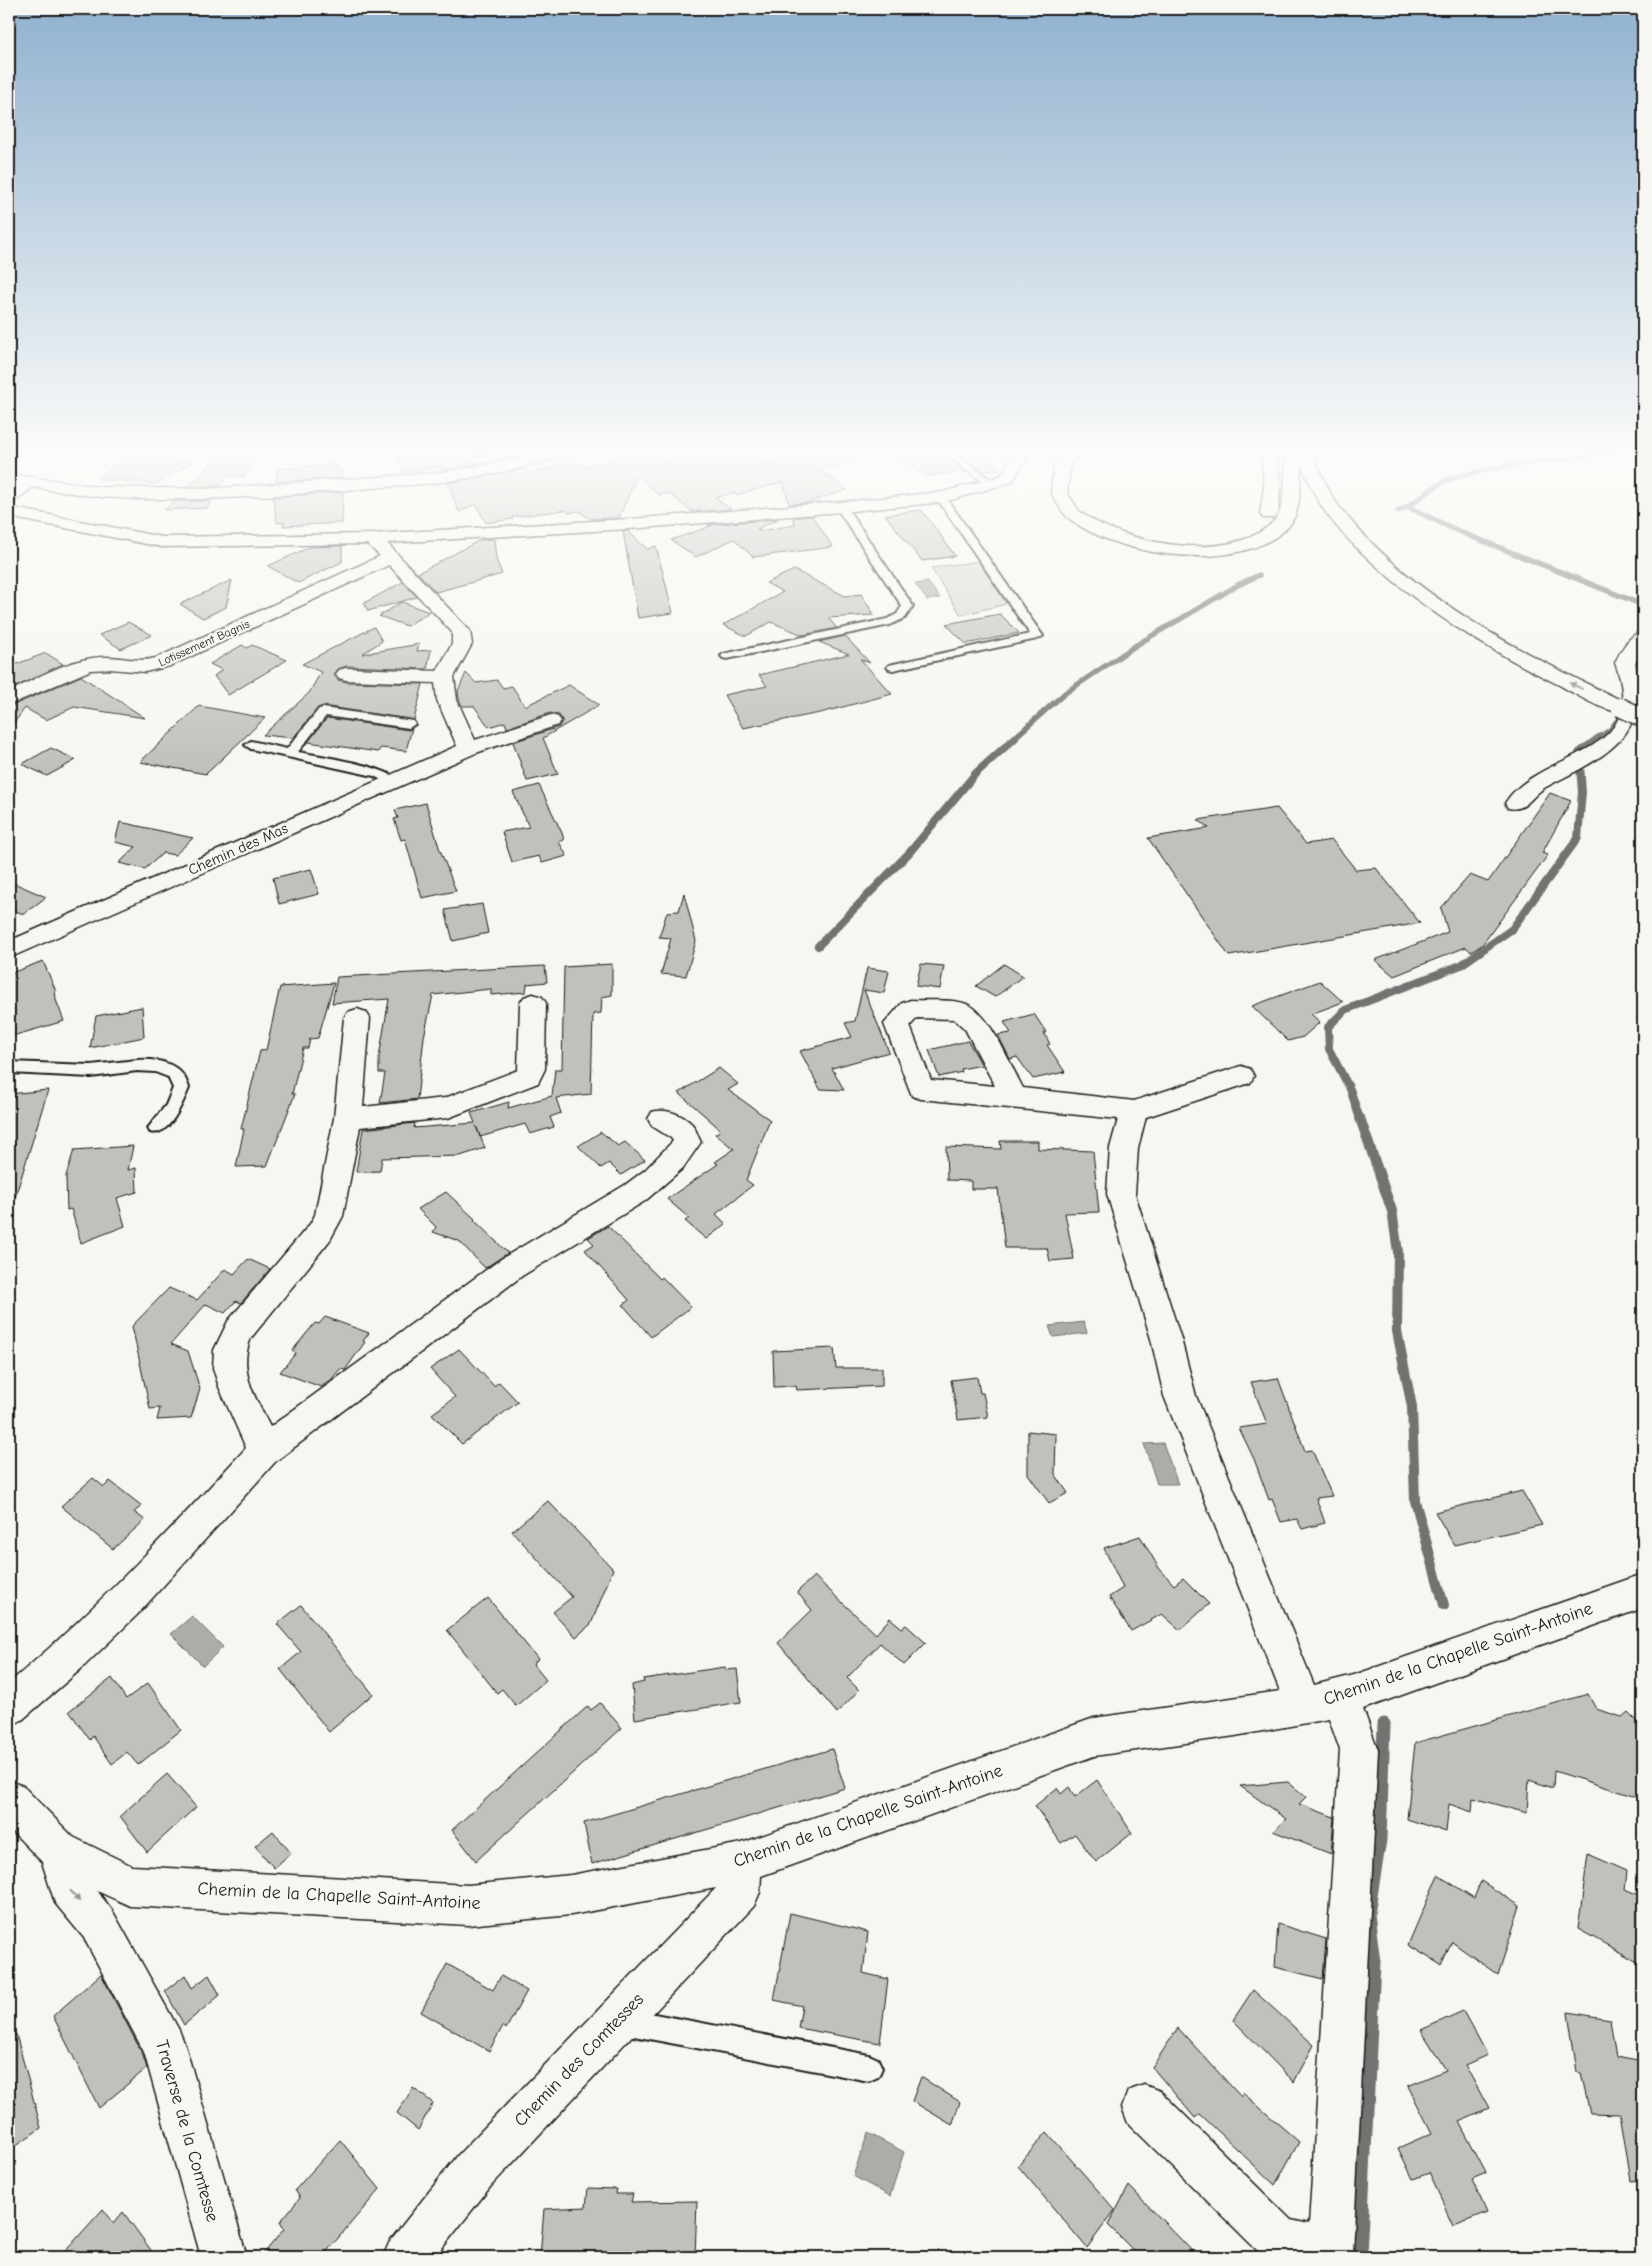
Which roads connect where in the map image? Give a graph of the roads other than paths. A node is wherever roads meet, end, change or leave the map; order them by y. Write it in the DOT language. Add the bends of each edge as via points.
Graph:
graph roads {
  1 [pos="389,555"];
  2 [pos="873,555"];
  3 [pos="981,555"];
  4 [pos="1375,555"];
  5 [pos="392,557"];
  6 [pos="1643,637"];
  7 [pos="727,656"];
  8 [pos="893,667"];
  9 [pos="346,674"];
  10 [pos="444,676"];
  11 [pos="9,699"];
  12 [pos="1643,718"];
  13 [pos="551,720"];
  14 [pos="408,724"];
  15 [pos="251,745"];
  16 [pos="469,749"];
  17 [pos="290,754"];
  18 [pos="393,780"];
  19 [pos="1516,803"];
  20 [pos="9,950"];
  21 [pos="533,1003"];
  22 [pos="358,1018"];
  23 [pos="9,1068"];
  24 [pos="1241,1076"];
  25 [pos="1014,1097"];
  26 [pos="1134,1111"];
  27 [pos="348,1118"];
  28 [pos="662,1119"];
  29 [pos="156,1128"];
  30 [pos="264,1451"];
  31 [pos="1642,1594"];
  32 [pos="1322,1702"];
  33 [pos="9,1707"];
  34 [pos="9,1800"];
  35 [pos="59,1851"];
  36 [pos="742,1863"];
  37 [pos="618,2020"];
  38 [pos="870,2068"];
  39 [pos="1144,2106"];
  40 [pos="224,2257"];
  41 [pos="406,2257"];
  1 -- 5 [label="main road"];
  2 -- 7 [label="lane" via="908,606 901,616 890,622"];
  3 -- 8 [label="lane" via="1037,636"];
  12 -- 4 [label="main road, one-way, bridge" via="1488,639 1407,584"];
  5 -- 10 [label="main road" via="461,631 462,644"];
  5 -- 11 [label="main road, Lotissement Bagnis" via="163,662 147,667 102,663 77,668"];
  6 -- 19 [label="main road" via="1625,663 1636,702 1632,717 1617,739 1522,792"];
  9 -- 10 [label="main road"];
  10 -- 16 [label="main road" via="447,700"];
  13 -- 16 [label="main road, Chemin des Mas"];
  14 -- 17 [label="lane" via="323,712"];
  15 -- 17 [label="lane"];
  16 -- 18 [label="main road, Chemin des Mas"];
  17 -- 18 [label="lane" via="378,772"];
  18 -- 20 [label="main road, Chemin des Mas"];
  21 -- 27 [label="main road" via="532,1069 529,1076 448,1108"];
  22 -- 27 [label="main road"];
  23 -- 29 [label="lane" via="58,1067 90,1071 138,1066 166,1068 175,1074 181,1088 173,1108"];
  24 -- 26 [label="main road"];
  25 -- 25 [label="main road" via="921,1089 897,1024 911,1009 960,1011 975,1023"];
  25 -- 26 [label="main road"];
  26 -- 32 [label="main road" via="1124,1148 1121,1194 1166,1339 1180,1396"];
  27 -- 30 [label="main road" via="329,1216 320,1232 238,1330 230,1350 229,1368 235,1387"];
  28 -- 30 [label="main road" via="682,1131 687,1142 655,1178 524,1260"];
  30 -- 33 [label="main road" via="103,1625"];
  31 -- 32 [label="main road, Chemin de la Chapelle Saint-Antoine"];
  32 -- 36 [label="main road, Chemin de la Chapelle Saint-Antoine" via="1094,1737"];
  32 -- 39 [label="main road" via="1359,1750 1330,2252 1279,2240"];
  34 -- 35 [label="main road, Chemin de la Chapelle Saint-Antoine"];
  35 -- 36 [label="main road, Chemin de la Chapelle Saint-Antoine" via="130,1886 468,1905 571,1895"];
  35 -- 40 [label="main road, Traverse de la Comtesse, one-way" via="70,1889 98,1924 164,2045"];
  36 -- 37 [label="main road, Chemin des Comtesses" via="740,1892"];
  37 -- 38 [label="lane"];
  37 -- 41 [label="main road, Chemin des Comtesses" via="475,2170"];
}
